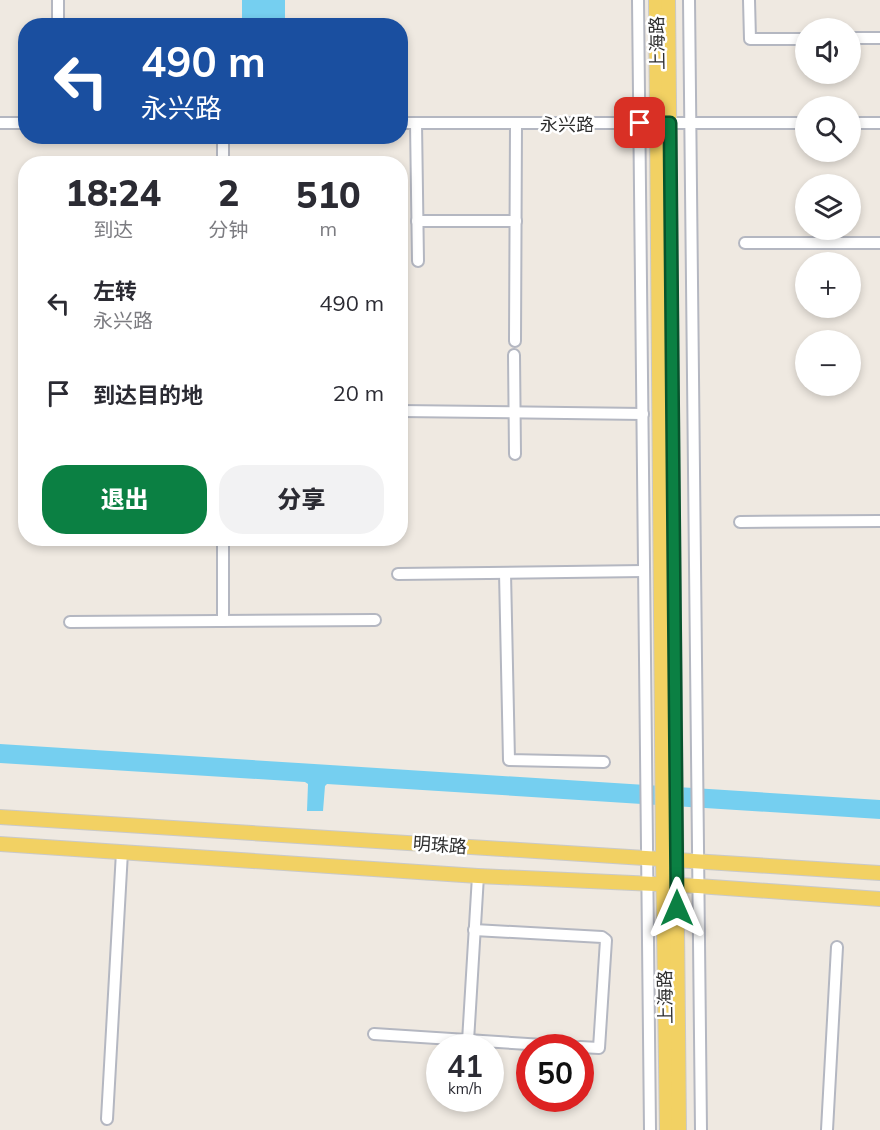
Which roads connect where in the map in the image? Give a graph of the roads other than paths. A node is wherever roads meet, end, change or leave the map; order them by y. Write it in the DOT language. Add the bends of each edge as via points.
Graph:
graph roads {
  1 [pos="57,0"];
  2 [pos="638,0"];
  3 [pos="656,0"];
  4 [pos="668,0"];
  5 [pos="689,0"];
  6 [pos="749,0"];
  7 [pos="58,18"];
  8 [pos="861,38"];
  9 [pos="880,38"];
  10 [pos="795,39"];
  11 [pos="0,123"];
  12 [pos="18,123"];
  13 [pos="408,123"];
  14 [pos="416,123"];
  15 [pos="640,123"];
  16 [pos="664,123"];
  17 [pos="691,123"];
  18 [pos="795,123"];
  19 [pos="861,123"];
  20 [pos="880,123"];
  21 [pos="516,124"];
  22 [pos="516,220"];
  23 [pos="417,221"];
  24 [pos="746,243"];
  25 [pos="880,243"];
  26 [pos="418,261"];
  27 [pos="515,341"];
  28 [pos="514,355"];
  29 [pos="408,411"];
  30 [pos="515,411"];
  31 [pos="643,414"];
  32 [pos="515,454"];
  33 [pos="880,521"];
  34 [pos="740,522"];
  35 [pos="223,546"];
  36 [pos="644,571"];
  37 [pos="505,573"];
  38 [pos="398,574"];
  39 [pos="375,620"];
  40 [pos="223,621"];
  41 [pos="70,622"];
  42 [pos="604,762"];
  43 [pos="0,817"];
  44 [pos="0,844"];
  45 [pos="122,852"];
  46 [pos="647,858"];
  47 [pos="670,859"];
  48 [pos="698,861"];
  49 [pos="880,873"];
  50 [pos="478,876"];
  51 [pos="648,884"];
  52 [pos="670,885"];
  53 [pos="698,886"];
  54 [pos="880,899"];
  55 [pos="474,930"];
  56 [pos="837,947"];
  57 [pos="375,1034"];
  58 [pos="468,1034"];
  59 [pos="426,1038"];
  60 [pos="594,1048"];
  61 [pos="107,1119"];
  62 [pos="650,1130"];
  63 [pos="667,1130"];
  64 [pos="679,1130"];
  65 [pos="701,1130"];
  66 [pos="826,1130"];
  1 -- 7 [label="street"];
  2 -- 15 [label="street"];
  3 -- 16 [label="main road, 上海路"];
  4 -- 16 [label="main road, 上海路"];
  5 -- 17 [label="street"];
  6 -- 10 [label="street" via="750,39"];
  8 -- 9 [label="street"];
  11 -- 12 [label="street"];
  13 -- 14 [label="street, 永兴路"];
  14 -- 21 [label="street, 永兴路"];
  14 -- 23 [label="street"];
  15 -- 16 [label="street, 永兴路"];
  15 -- 21 [label="street, 永兴路"];
  15 -- 31 [label="street"];
  16 -- 17 [label="street, 永兴路"];
  16 -- 47 [label="main road, 上海路"];
  17 -- 18 [label="street, 永兴路"];
  17 -- 48 [label="street"];
  19 -- 20 [label="street"];
  21 -- 22 [label="street"];
  22 -- 23 [label="street"];
  22 -- 27 [label="street"];
  23 -- 26 [label="street"];
  24 -- 25 [label="street"];
  28 -- 30 [label="street"];
  29 -- 30 [label="street"];
  30 -- 31 [label="street"];
  30 -- 32 [label="street"];
  31 -- 36 [label="street"];
  33 -- 34 [label="street"];
  35 -- 40 [label="street"];
  36 -- 37 [label="street"];
  36 -- 46 [label="street"];
  37 -- 38 [label="street"];
  37 -- 42 [label="street" via="508,760"];
  39 -- 40 [label="street"];
  40 -- 41 [label="street"];
  43 -- 46 [label="main road, 明珠路"];
  44 -- 45 [label="main road, 明珠路"];
  45 -- 50 [label="main road, 明珠路"];
  45 -- 61 [label="street"];
  46 -- 47 [label="main road, 明珠路"];
  46 -- 51 [label="street"];
  47 -- 48 [label="main road, 明珠路"];
  47 -- 52 [label="main road, 上海路"];
  48 -- 49 [label="main road, 明珠路"];
  48 -- 53 [label="street"];
  50 -- 51 [label="main road, 明珠路"];
  50 -- 55 [label="street"];
  51 -- 52 [label="main road, 明珠路"];
  51 -- 62 [label="street"];
  52 -- 53 [label="main road, 明珠路"];
  52 -- 63 [label="main road, 上海路"];
  52 -- 64 [label="main road, 上海路"];
  53 -- 54 [label="main road, 明珠路"];
  53 -- 65 [label="street"];
  55 -- 58 [label="street"];
  55 -- 60 [label="street" via="606,940 599,1048"];
  56 -- 66 [label="street"];
  57 -- 59 [label="street"];
}
